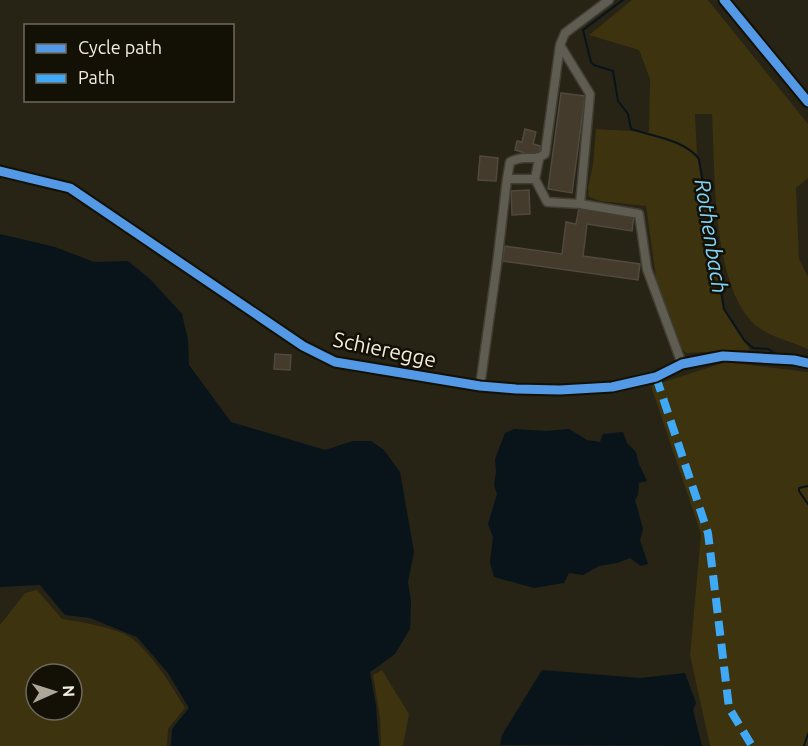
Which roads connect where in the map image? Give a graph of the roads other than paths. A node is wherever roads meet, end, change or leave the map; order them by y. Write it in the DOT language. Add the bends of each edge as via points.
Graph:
graph roads {
  1 [pos="609,0"];
  2 [pos="724,0"];
  3 [pos="560,45"];
  4 [pos="808,102"];
  5 [pos="539,159"];
  6 [pos="0,171"];
  7 [pos="507,179"];
  8 [pos="535,179"];
  9 [pos="580,204"];
  10 [pos="808,363"];
  11 [pos="682,364"];
  12 [pos="480,386"];
  1 -- 3 [label="street" via="564,33"];
  2 -- 4 [label="street"];
  3 -- 5 [label="street" via="545,154"];
  3 -- 9 [label="street" via="590,94"];
  5 -- 7 [label="street" via="519,157 510,162"];
  5 -- 8 [label="street"];
  6 -- 12 [label="street, Schieregge" via="70,188 303,345 335,362"];
  7 -- 8 [label="street"];
  7 -- 12 [label="street"];
  8 -- 9 [label="street" via="547,202"];
  9 -- 11 [label="street" via="639,214 647,269"];
  10 -- 11 [label="street, Schieregge" via="723,356"];
  11 -- 12 [label="street, Schieregge" via="656,377 612,387 560,390"];
}
